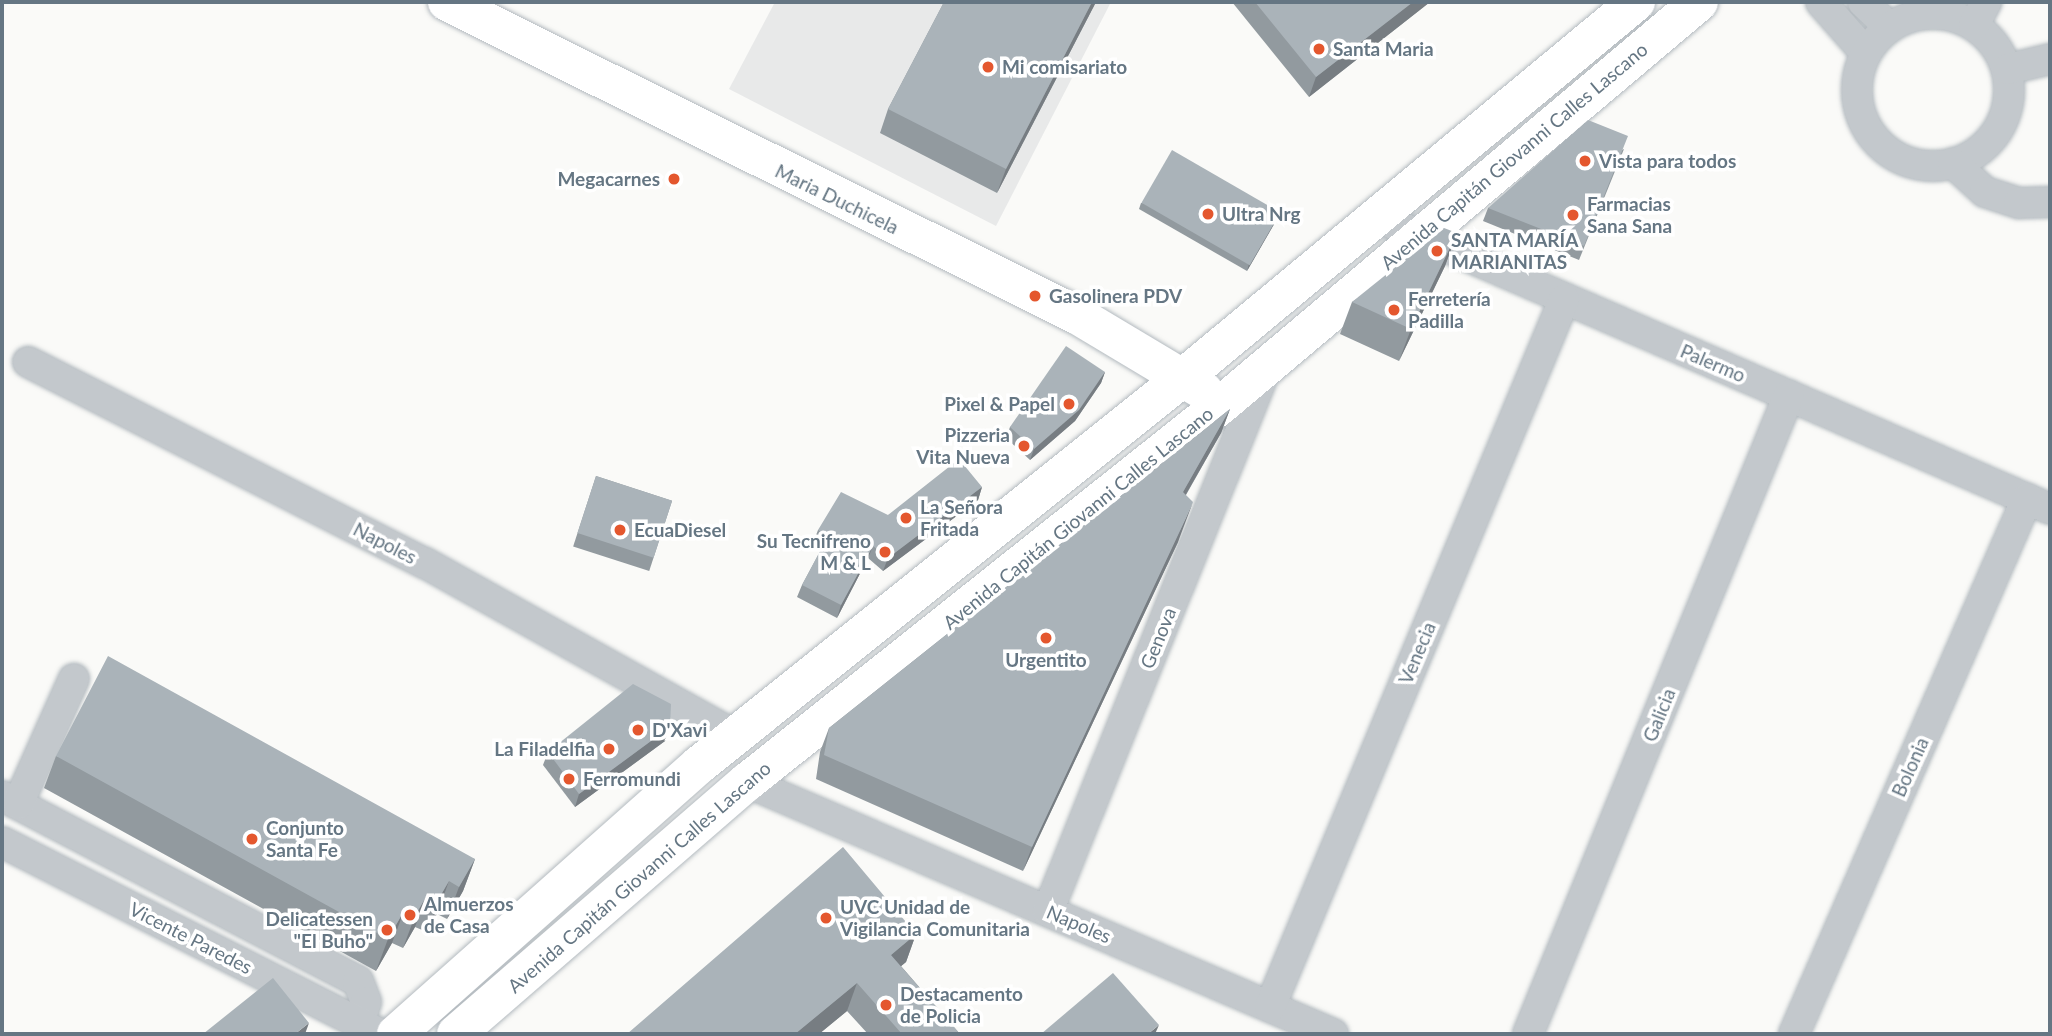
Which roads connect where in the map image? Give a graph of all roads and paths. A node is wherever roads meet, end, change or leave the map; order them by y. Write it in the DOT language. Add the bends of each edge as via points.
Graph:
graph roads {
  1 [pos="447,2"];
  2 [pos="1636,2"];
  3 [pos="1699,2"];
  4 [pos="1821,2"];
  5 [pos="1863,2"];
  6 [pos="1980,13"];
  7 [pos="1889,27"];
  8 [pos="1865,52"];
  9 [pos="2050,59"];
  10 [pos="2008,69"];
  11 [pos="1953,163"];
  12 [pos="2050,202"];
  13 [pos="1375,216"];
  14 [pos="1419,235"];
  15 [pos="1564,300"];
  16 [pos="28,362"];
  17 [pos="1268,364"];
  18 [pos="1185,376"];
  19 [pos="1789,395"];
  20 [pos="1221,405"];
  21 [pos="2038,504"];
  22 [pos="74,679"];
  23 [pos="736,736"];
  24 [pos="747,782"];
  25 [pos="10,800"];
  26 [pos="2,842"];
  27 [pos="1048,911"];
  28 [pos="1270,1007"];
  29 [pos="370,1029"];
  30 [pos="396,1034"];
  31 [pos="456,1034"];
  32 [pos="1333,1034"];
  33 [pos="1528,1034"];
  34 [pos="1794,1034"];
  1 -- 18 [label="main road, Maria Duchicela" via="1077,314"];
  2 -- 13 [label="main road, Avenida Capitán Giovanni Calles Lascano"];
  3 -- 14 [label="main road, Avenida Capitán Giovanni Calles Lascano"];
  4 -- 8 [label="street"];
  5 -- 7 [label="street"];
  6 -- 7 [label="street" via="1917,15"];
  6 -- 10 [label="street"];
  7 -- 8 [label="street"];
  8 -- 11 [label="street" via="1857,102 1881,146 1927,166"];
  9 -- 10 [label="street"];
  10 -- 11 [label="street" via="2010,93 1999,127 1975,154"];
  11 -- 12 [label="street" via="1985,192 2019,203"];
  13 -- 14 [label="street, Palermo"];
  13 -- 18 [label="main road, Avenida Capitán Giovanni Calles Lascano"];
  14 -- 15 [label="street, Palermo"];
  14 -- 17 [label="main road, Avenida Capitán Giovanni Calles Lascano"];
  15 -- 19 [label="street, Palermo"];
  15 -- 28 [label="street, Venecia"];
  16 -- 23 [label="street, Napoles" via="425,563"];
  17 -- 20 [label="main road, Avenida Capitán Giovanni Calles Lascano"];
  17 -- 27 [label="street, Genova"];
  18 -- 20 [label="main road, Maria Duchicela"];
  18 -- 23 [label="main road, Avenida Capitán Giovanni Calles Lascano"];
  19 -- 21 [label="street, Palermo"];
  19 -- 33 [label="street, Galicia"];
  20 -- 24 [label="main road, Avenida Capitán Giovanni Calles Lascano"];
  21 -- 34 [label="street, Bolonia"];
  22 -- 25 [label="street"];
  23 -- 30 [label="main road, Avenida Capitán Giovanni Calles Lascano"];
  24 -- 27 [label="street, Napoles"];
  24 -- 31 [label="main road, Avenida Capitán Giovanni Calles Lascano"];
  25 -- 29 [label="street" via="358,981"];
  26 -- 29 [label="street, Vicente Paredes"];
  27 -- 28 [label="street, Napoles"];
  28 -- 32 [label="street, Napoles"];
}
